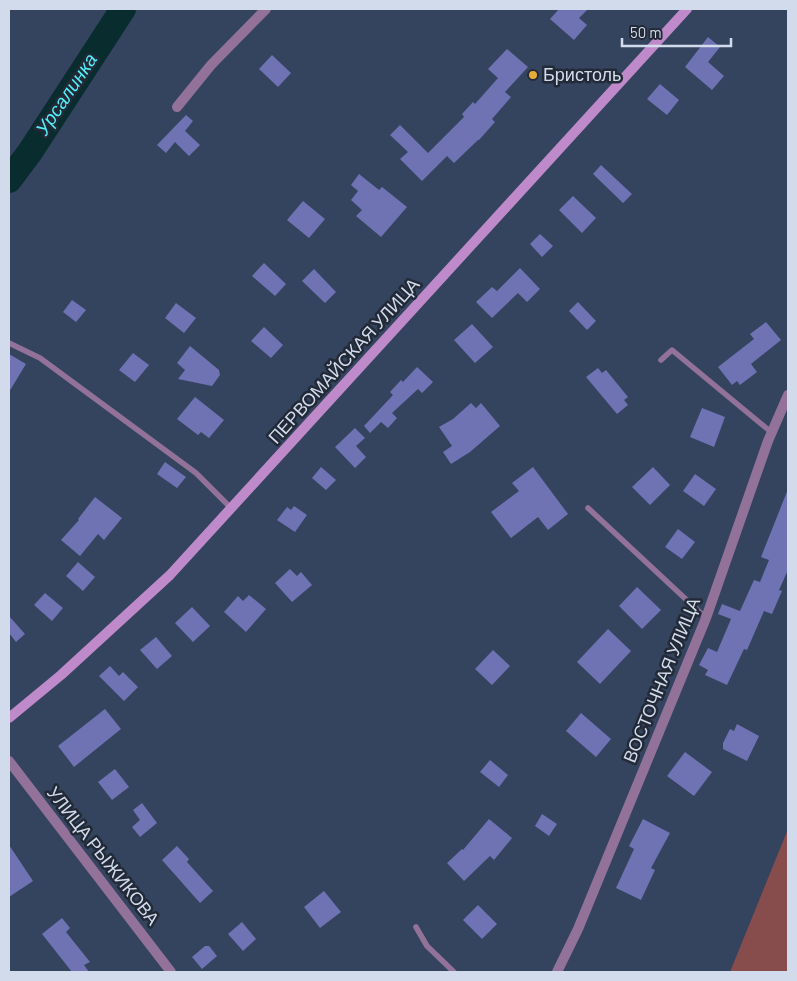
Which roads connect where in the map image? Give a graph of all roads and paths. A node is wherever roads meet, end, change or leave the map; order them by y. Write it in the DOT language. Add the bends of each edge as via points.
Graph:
graph roads {
  1 [pos="266,9"];
  2 [pos="687,9"];
  3 [pos="177,107"];
  4 [pos="9,343"];
  5 [pos="661,360"];
  6 [pos="788,395"];
  7 [pos="771,432"];
  8 [pos="231,508"];
  9 [pos="588,508"];
  10 [pos="706,618"];
  11 [pos="9,718"];
  12 [pos="9,761"];
  13 [pos="416,927"];
  14 [pos="170,972"];
  15 [pos="454,972"];
  16 [pos="557,972"];
  1 -- 3 [label="street" via="211,65"];
  2 -- 8 [label="main road, ПЕРВОМАЙСКАЯ УЛИЦА"];
  4 -- 8 [label="lane" via="40,358 196,473"];
  5 -- 7 [label="lane" via="672,350"];
  6 -- 7 [label="street, ВОСТОЧНАЯ УЛИЦА"];
  7 -- 10 [label="street, ВОСТОЧНАЯ УЛИЦА"];
  8 -- 11 [label="main road, ПЕРВОМАЙСКАЯ УЛИЦА" via="170,575"];
  9 -- 10 [label="lane"];
  10 -- 16 [label="street, ВОСТОЧНАЯ УЛИЦА" via="578,929"];
  12 -- 14 [label="street, УЛИЦА РЫЖИКОВА"];
  13 -- 15 [label="lane" via="427,946"];
}
